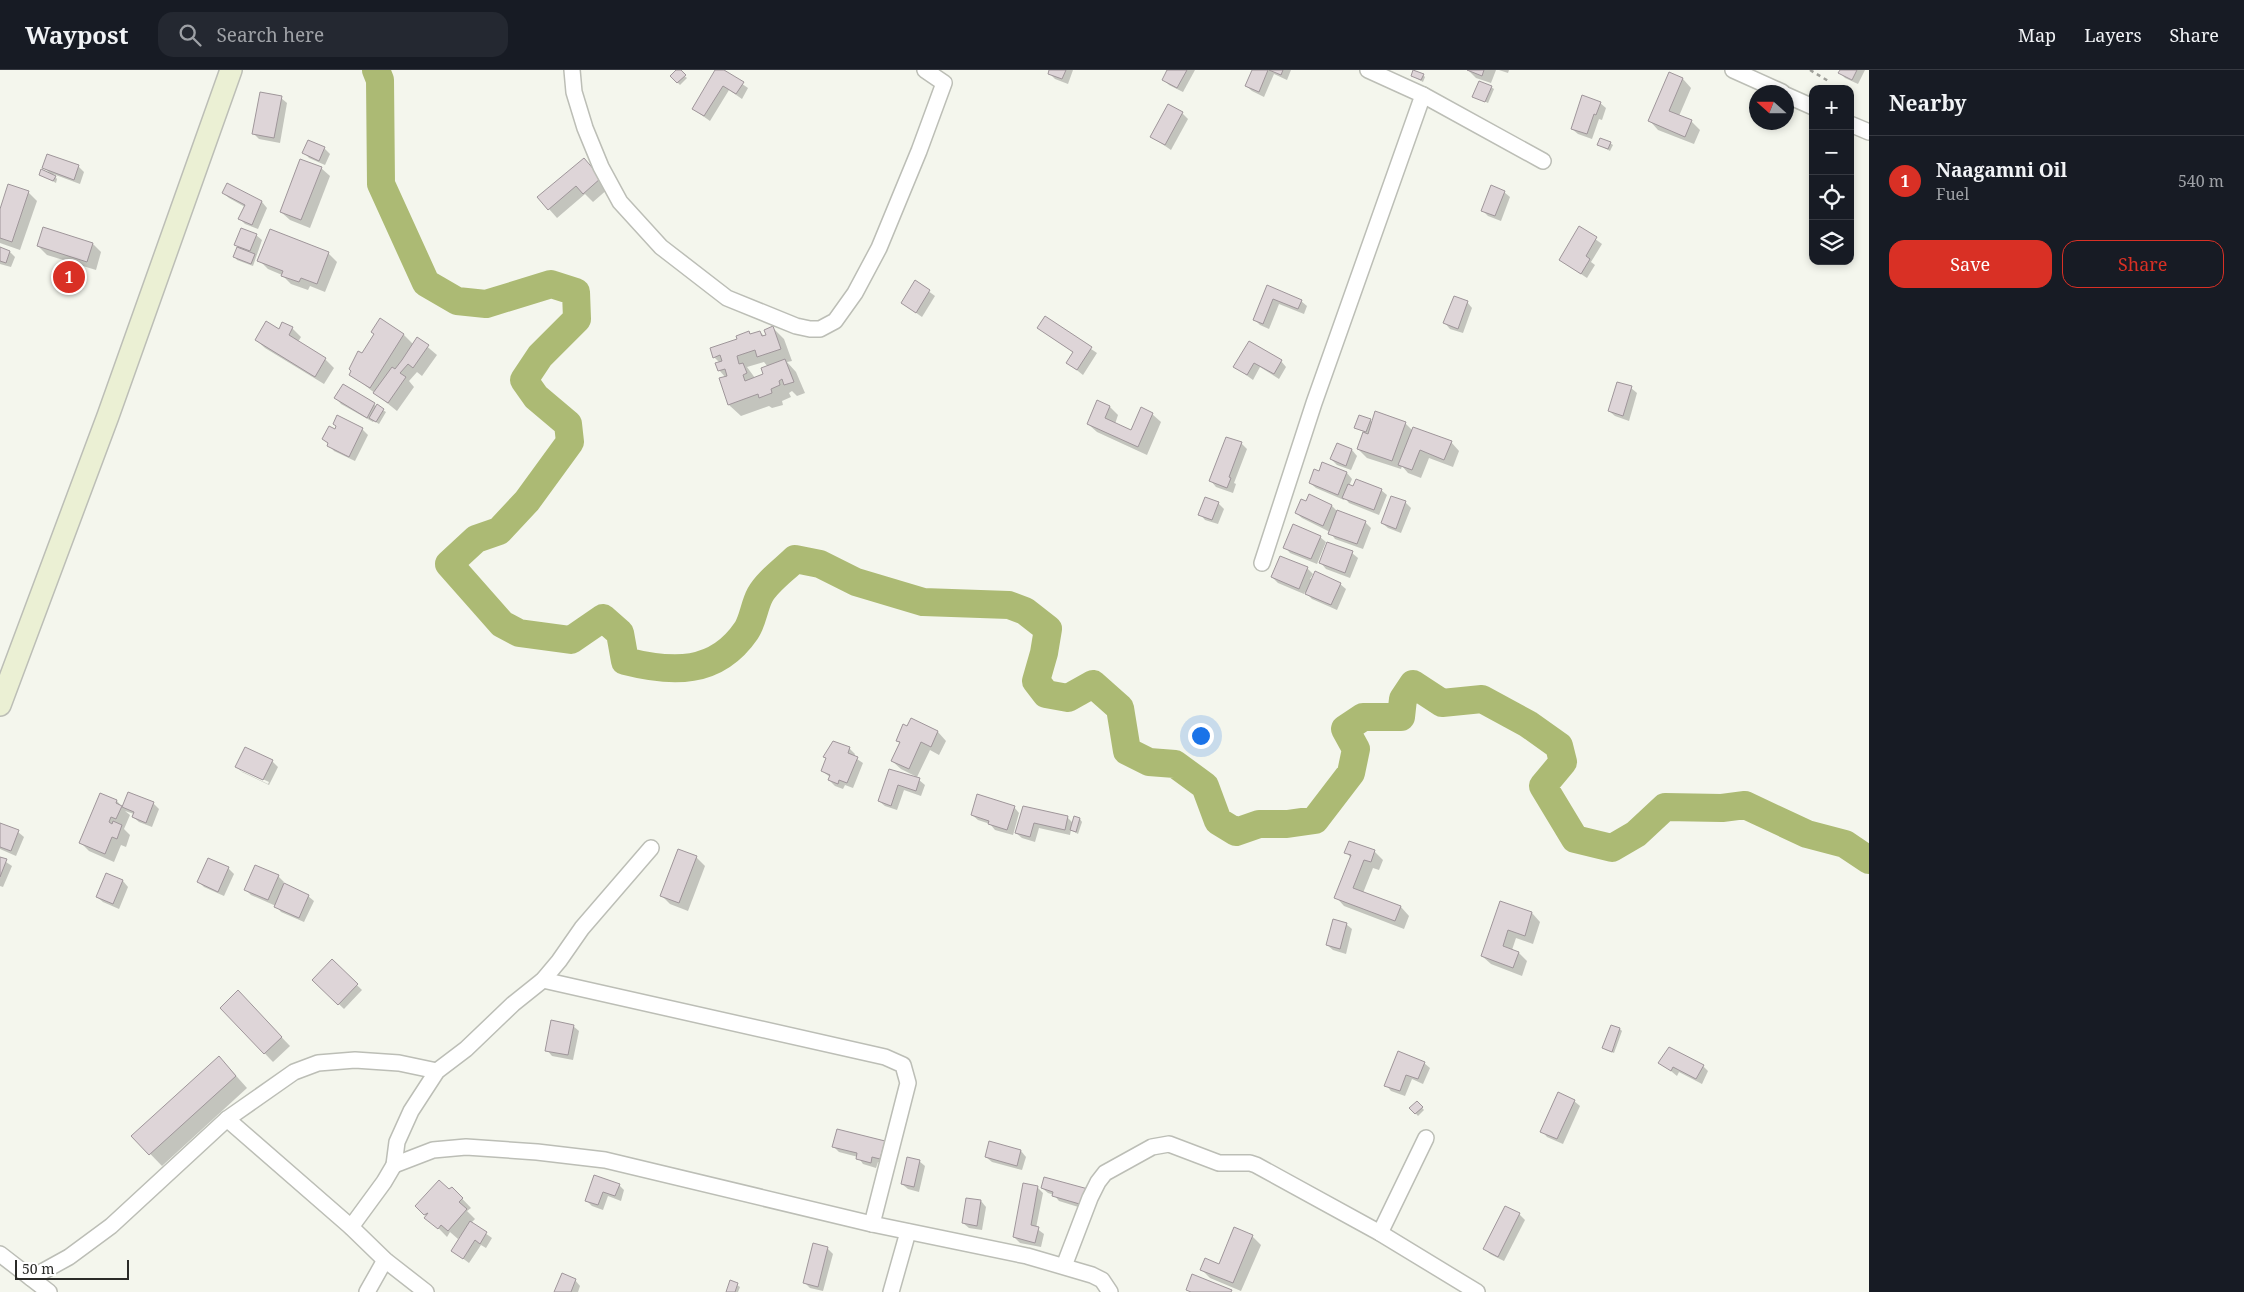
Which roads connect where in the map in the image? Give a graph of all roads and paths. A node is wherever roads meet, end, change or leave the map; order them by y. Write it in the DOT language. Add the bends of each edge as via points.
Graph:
graph roads {
  1 [pos="231,70"];
  2 [pos="572,70"];
  3 [pos="925,70"];
  4 [pos="1368,70"];
  5 [pos="1733,70"];
  6 [pos="1810,70"];
  7 [pos="947,77"];
  8 [pos="1830,82"];
  9 [pos="1766,85"];
  10 [pos="1423,95"];
  11 [pos="1794,99"];
  12 [pos="1809,105"];
  13 [pos="1854,126"];
  14 [pos="1869,132"];
  15 [pos="1543,161"];
  16 [pos="1262,562"];
  17 [pos="0,705"];
  18 [pos="651,848"];
  19 [pos="543,980"];
  20 [pos="437,1071"];
  21 [pos="227,1119"];
  22 [pos="1426,1138"];
  23 [pos="394,1165"];
  24 [pos="872,1224"];
  25 [pos="351,1227"];
  26 [pos="908,1232"];
  27 [pos="1380,1233"];
  28 [pos="0,1254"];
  29 [pos="385,1260"];
  30 [pos="1064,1266"];
  31 [pos="31,1278"];
  32 [pos="49,1292"];
  33 [pos="367,1292"];
  34 [pos="426,1292"];
  35 [pos="891,1292"];
  36 [pos="1110,1292"];
  37 [pos="1477,1292"];
  1 -- 17 [label="main road" via="108,416"];
  2 -- 7 [label="street" via="577,102 600,167 620,202 655,241 727,298 810,329 820,329 835,321 855,293 879,248"];
  3 -- 7 [label="street"];
  4 -- 10 [label="street"];
  5 -- 9 [label="street"];
  6 -- 8 [label="path"];
  10 -- 15 [label="street"];
  10 -- 16 [label="street"];
  11 -- 12 [label="street"];
  13 -- 14 [label="street"];
  18 -- 19 [label="street" via="582,928"];
  19 -- 20 [label="street"];
  19 -- 24 [label="street" via="885,1057 903,1065 908,1083"];
  20 -- 21 [label="street" via="399,1063 355,1060 318,1063 294,1072"];
  20 -- 23 [label="street" via="411,1111 397,1142"];
  21 -- 25 [label="street"];
  21 -- 31 [label="street" via="111,1226 68,1257"];
  22 -- 27 [label="street"];
  23 -- 24 [label="street" via="433,1150 466,1147 605,1160"];
  23 -- 25 [label="street"];
  24 -- 26 [label="street"];
  25 -- 29 [label="street"];
  26 -- 30 [label="street"];
  26 -- 35 [label="street"];
  27 -- 30 [label="street" via="1256,1165 1219,1163 1165,1143 1105,1173 1090,1198"];
  27 -- 37 [label="street"];
  28 -- 31 [label="street"];
  29 -- 33 [label="street"];
  29 -- 34 [label="street"];
  30 -- 36 [label="street" via="1102,1280"];
  31 -- 32 [label="street"];
}
